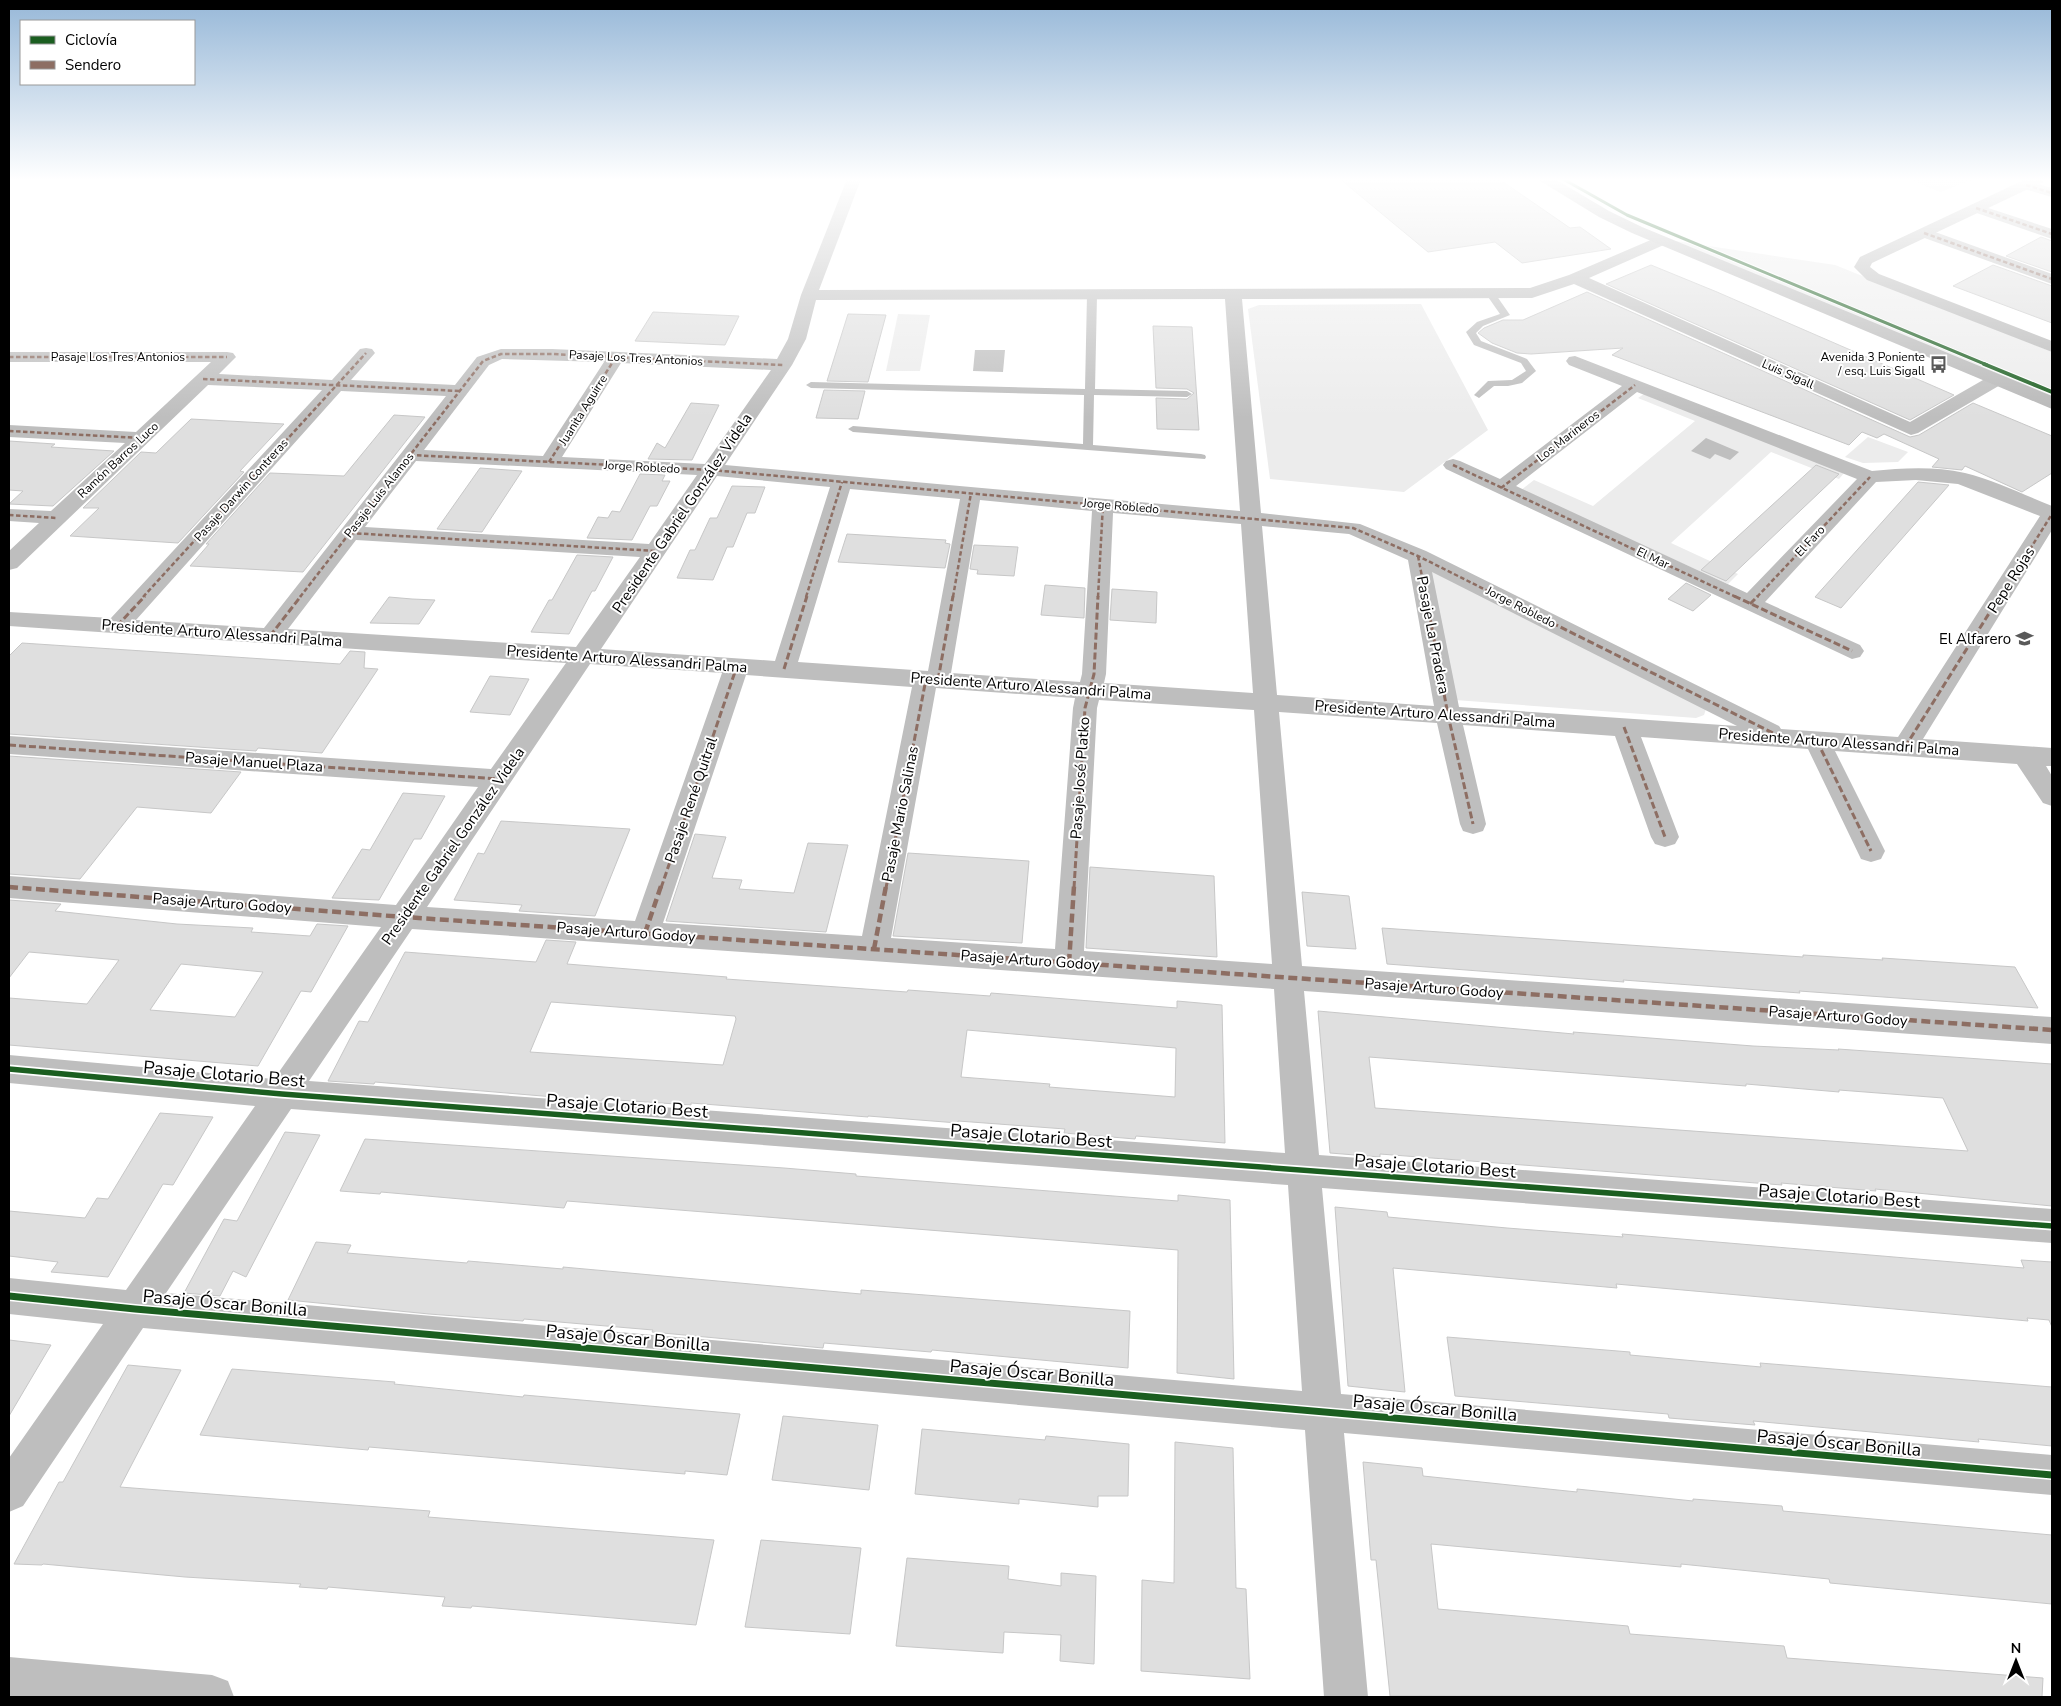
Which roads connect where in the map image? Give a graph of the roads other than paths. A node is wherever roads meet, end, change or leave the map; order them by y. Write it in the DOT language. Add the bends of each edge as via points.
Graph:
graph roads {
  1 [pos="823,259"];
  2 [pos="1620,259"];
  3 [pos="1703,259"];
  4 [pos="1869,259"];
  5 [pos="1995,259"];
  6 [pos="1575,278"];
  7 [pos="2052,279"];
  8 [pos="1491,294"];
  9 [pos="809,295"];
  10 [pos="1092,295"];
  11 [pos="1233,295"];
  12 [pos="2052,348"];
  13 [pos="366,353"];
  14 [pos="9,357"];
  15 [pos="227,357"];
  16 [pos="490,357"];
  17 [pos="616,357"];
  18 [pos="1575,361"];
  19 [pos="783,365"];
  20 [pos="203,379"];
  21 [pos="1996,380"];
  22 [pos="337,385"];
  23 [pos="811,385"];
  24 [pos="1635,385"];
  25 [pos="460,391"];
  26 [pos="1090,392"];
  27 [pos="1188,394"];
  28 [pos="1479,395"];
  29 [pos="2052,403"];
  30 [pos="853,429"];
  31 [pos="9,432"];
  32 [pos="140,438"];
  33 [pos="1088,448"];
  34 [pos="410,456"];
  35 [pos="1201,457"];
  36 [pos="549,462"];
  37 [pos="1453,465"];
  38 [pos="712,470"];
  39 [pos="1870,477"];
  40 [pos="842,482"];
  41 [pos="1501,488"];
  42 [pos="971,493"];
  43 [pos="1103,504"];
  44 [pos="2052,514"];
  45 [pos="9,515"];
  46 [pos="1251,517"];
  47 [pos="57,518"];
  48 [pos="350,533"];
  49 [pos="656,551"];
  50 [pos="1418,556"];
  51 [pos="9,563"];
  52 [pos="1750,604"];
  53 [pos="9,619"];
  54 [pos="117,626"];
  55 [pos="270,636"];
  56 [pos="1852,651"];
  57 [pos="584,656"];
  58 [pos="737,666"];
  59 [pos="784,669"];
  60 [pos="932,680"];
  61 [pos="1090,691"];
  62 [pos="1265,703"];
  63 [pos="1448,715"];
  64 [pos="1624,727"];
  65 [pos="1783,738"];
  66 [pos="1817,741"];
  67 [pos="9,745"];
  68 [pos="1905,747"];
  69 [pos="2026,755"];
  70 [pos="2052,757"];
  71 [pos="499,779"];
  72 [pos="2052,796"];
  73 [pos="1473,824"];
  74 [pos="1665,837"];
  75 [pos="1871,851"];
  76 [pos="9,886"];
  77 [pos="404,917"];
  78 [pos="645,933"];
  79 [pos="874,949"];
  80 [pos="1069,963"];
  81 [pos="1288,978"];
  82 [pos="2052,1030"];
  83 [pos="9,1069"];
  84 [pos="282,1094"];
  85 [pos="1303,1170"];
  86 [pos="2052,1226"];
  87 [pos="9,1296"];
  88 [pos="135,1308"];
  89 [pos="1322,1412"];
  90 [pos="2052,1475"];
  91 [pos="9,1492"];
  92 [pos="9,1678"];
  93 [pos="212,1697"];
  94 [pos="1346,1697"];
  1 -- 9 [label="street, Presidente Gabriel González Videla"];
  2 -- 6 [label="street"];
  3 -- 21 [label="main road"];
  4 -- 12 [label="main road" via="1862,267 1873,277"];
  5 -- 7 [label="street"];
  6 -- 8 [label="street" via="1539,292"];
  6 -- 21 [label="street, Luis Sigall" via="1911,429"];
  8 -- 11 [label="street"];
  8 -- 28 [label="lane" via="1505,315 1480,324 1471,332 1477,343 1524,361 1531,371 1524,380 1509,384 1492,383"];
  9 -- 10 [label="street"];
  9 -- 19 [label="street, Presidente Gabriel González Videla" via="797,339"];
  10 -- 11 [label="street"];
  10 -- 26 [label="lane"];
  11 -- 46 [label="street"];
  13 -- 22 [label="street, Pasaje Darwin Contreras"];
  14 -- 15 [label="street, Pasaje Los Tres Antonios"];
  15 -- 20 [label="street, Ramón Barros Luco"];
  16 -- 17 [label="street, Pasaje Los Tres Antonios" via="501,354 557,354"];
  16 -- 25 [label="street, Pasaje Luis Alamos" via="483,361"];
  17 -- 19 [label="street, Pasaje Los Tres Antonios"];
  17 -- 36 [label="street, Juanita Aguirre"];
  18 -- 24 [label="street"];
  19 -- 38 [label="street, Presidente Gabriel González Videla"];
  20 -- 22 [label="street"];
  20 -- 32 [label="street, Ramón Barros Luco"];
  21 -- 29 [label="main road"];
  22 -- 25 [label="street"];
  22 -- 54 [label="street, Pasaje Darwin Contreras"];
  23 -- 26 [label="lane"];
  24 -- 39 [label="street"];
  24 -- 41 [label="street, Los Marineros"];
  25 -- 34 [label="street, Pasaje Luis Alamos"];
  26 -- 27 [label="lane"];
  26 -- 33 [label="lane"];
  30 -- 33 [label="lane"];
  31 -- 32 [label="street"];
  32 -- 47 [label="street, Ramón Barros Luco"];
  33 -- 35 [label="lane"];
  34 -- 36 [label="street, Jorge Robledo"];
  34 -- 48 [label="street, Pasaje Luis Alamos"];
  36 -- 38 [label="street, Jorge Robledo"];
  37 -- 41 [label="street, El Mar"];
  38 -- 40 [label="street, Jorge Robledo"];
  38 -- 49 [label="street, Presidente Gabriel González Videla"];
  39 -- 44 [label="street" via="1949,476"];
  39 -- 52 [label="street, El Faro"];
  40 -- 42 [label="street, Jorge Robledo"];
  40 -- 59 [label="street"];
  41 -- 52 [label="street, El Mar"];
  42 -- 43 [label="street, Jorge Robledo"];
  42 -- 60 [label="street, Pasaje Mario Salinas"];
  43 -- 46 [label="street, Jorge Robledo"];
  43 -- 61 [label="street, Pasaje José Platko" via="1094,674"];
  44 -- 68 [label="street, Pepe Rojas"];
  45 -- 47 [label="street"];
  46 -- 50 [label="street, Jorge Robledo" via="1353,528"];
  46 -- 62 [label="street"];
  47 -- 51 [label="street, Ramón Barros Luco"];
  48 -- 49 [label="street"];
  48 -- 55 [label="street, Pasaje Luis Alamos"];
  49 -- 57 [label="street, Presidente Gabriel González Videla"];
  50 -- 63 [label="street, Pasaje La Pradera"];
  50 -- 65 [label="street, Jorge Robledo"];
  52 -- 56 [label="street, El Mar"];
  53 -- 54 [label="street, Presidente Arturo Alessandri Palma"];
  54 -- 55 [label="street, Presidente Arturo Alessandri Palma"];
  55 -- 57 [label="street, Presidente Arturo Alessandri Palma"];
  57 -- 58 [label="street, Presidente Arturo Alessandri Palma"];
  57 -- 71 [label="street, Presidente Gabriel González Videla"];
  58 -- 59 [label="street, Presidente Arturo Alessandri Palma"];
  58 -- 78 [label="street, Pasaje René Quitral"];
  59 -- 60 [label="street, Presidente Arturo Alessandri Palma"];
  60 -- 61 [label="street, Presidente Arturo Alessandri Palma"];
  60 -- 79 [label="street, Pasaje Mario Salinas"];
  61 -- 62 [label="street, Presidente Arturo Alessandri Palma"];
  61 -- 80 [label="street, Pasaje José Platko" via="1085,708"];
  62 -- 63 [label="street, Presidente Arturo Alessandri Palma"];
  62 -- 81 [label="street"];
  63 -- 64 [label="street, Presidente Arturo Alessandri Palma"];
  63 -- 73 [label="street, Pasaje La Pradera"];
  64 -- 65 [label="street, Presidente Arturo Alessandri Palma"];
  64 -- 74 [label="street"];
  65 -- 66 [label="street, Presidente Arturo Alessandri Palma"];
  66 -- 68 [label="street, Presidente Arturo Alessandri Palma"];
  66 -- 75 [label="street"];
  67 -- 71 [label="street, Pasaje Manuel Plaza"];
  68 -- 69 [label="street, Presidente Arturo Alessandri Palma"];
  69 -- 70 [label="street, Presidente Arturo Alessandri Palma"];
  69 -- 72 [label="street"];
  71 -- 77 [label="street, Presidente Gabriel González Videla"];
  76 -- 77 [label="street, Pasaje Arturo Godoy"];
  77 -- 78 [label="street, Pasaje Arturo Godoy"];
  77 -- 84 [label="street, Presidente Gabriel González Videla"];
  78 -- 79 [label="street, Pasaje Arturo Godoy"];
  79 -- 80 [label="street, Pasaje Arturo Godoy"];
  80 -- 81 [label="street, Pasaje Arturo Godoy"];
  81 -- 82 [label="street, Pasaje Arturo Godoy"];
  81 -- 85 [label="street"];
  83 -- 84 [label="street, Pasaje Clotario Best"];
  84 -- 85 [label="street, Pasaje Clotario Best"];
  84 -- 88 [label="street, Presidente Gabriel González Videla"];
  85 -- 86 [label="street, Pasaje Clotario Best"];
  85 -- 89 [label="street"];
  87 -- 88 [label="street, Pasaje Óscar Bonilla"];
  88 -- 89 [label="street, Pasaje Óscar Bonilla"];
  88 -- 91 [label="street, Presidente Gabriel González Videla"];
  89 -- 90 [label="street, Pasaje Óscar Bonilla"];
  89 -- 94 [label="street"];
  92 -- 93 [label="street"];
}
